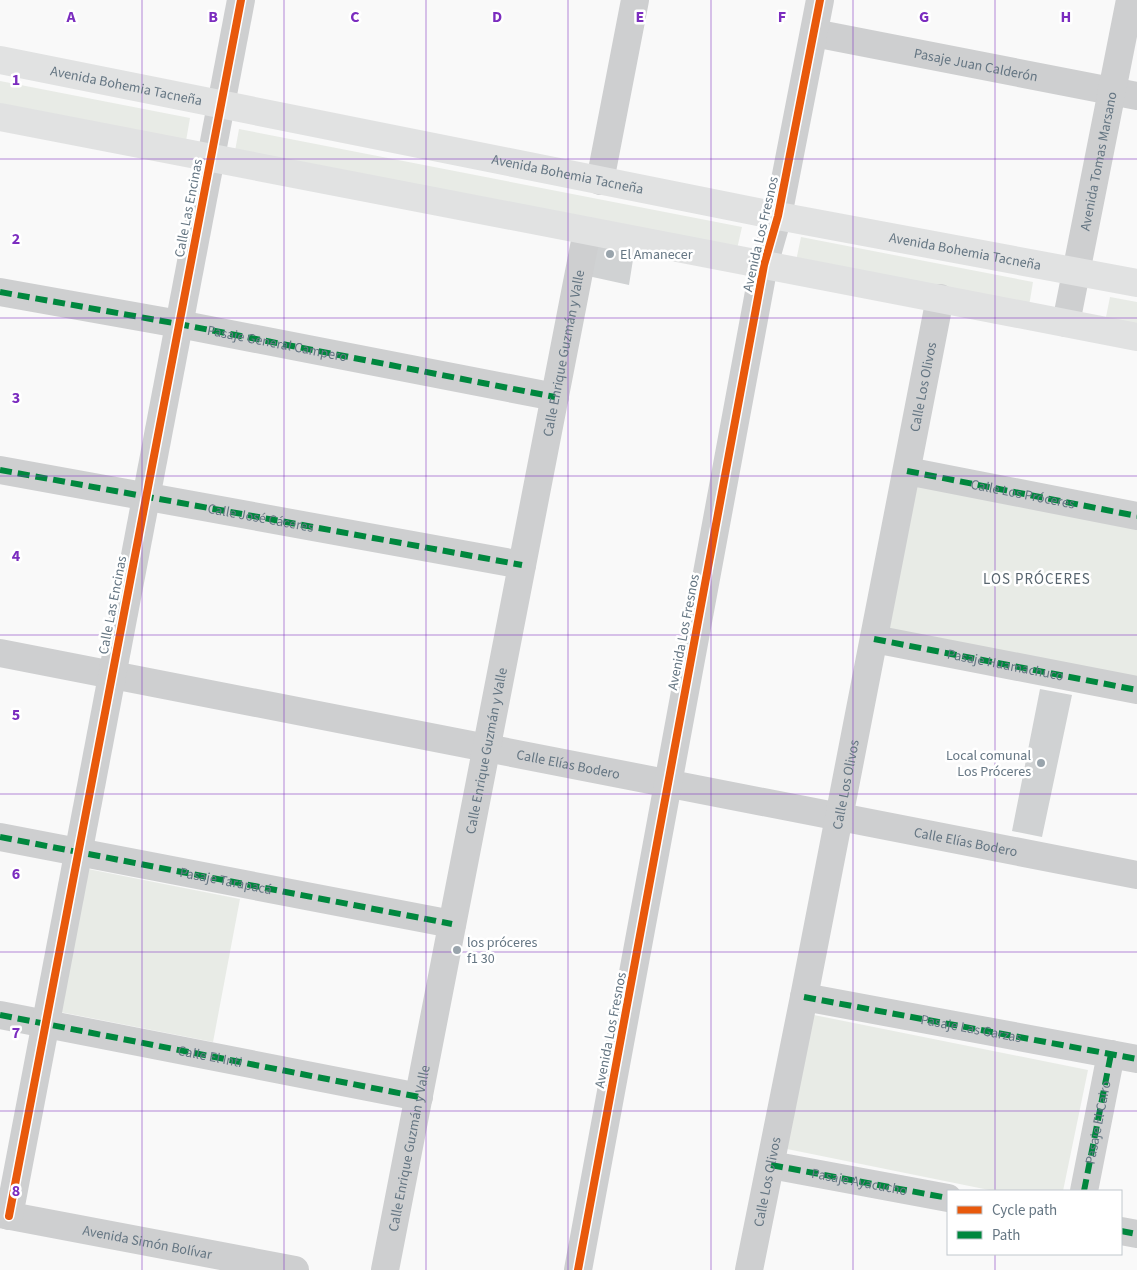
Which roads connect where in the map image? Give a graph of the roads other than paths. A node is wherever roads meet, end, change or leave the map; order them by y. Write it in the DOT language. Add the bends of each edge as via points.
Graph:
graph roads {
  1 [pos="241,0"];
  2 [pos="635,0"];
  3 [pos="820,0"];
  4 [pos="1130,0"];
  5 [pos="814,33"];
  6 [pos="0,60"];
  7 [pos="1124,94"];
  8 [pos="221,105"];
  9 [pos="0,117"];
  10 [pos="211,158"];
  11 [pos="600,181"];
  12 [pos="778,216"];
  13 [pos="587,231"];
  14 [pos="764,265"];
  15 [pos="1077,271"];
  16 [pos="1137,282"];
  17 [pos="0,292"];
  18 [pos="940,298"];
  19 [pos="1066,323"];
  20 [pos="179,324"];
  21 [pos="1137,337"];
  22 [pos="555,397"];
  23 [pos="0,470"];
  24 [pos="907,471"];
  25 [pos="146,496"];
  26 [pos="1137,516"];
  27 [pos="522,565"];
  28 [pos="874,639"];
  29 [pos="0,653"];
  30 [pos="112,675"];
  31 [pos="1137,690"];
  32 [pos="487,748"];
  33 [pos="668,783"];
  34 [pos="839,816"];
  35 [pos="0,837"];
  36 [pos="78,852"];
  37 [pos="1137,874"];
  38 [pos="452,924"];
  39 [pos="804,997"];
  40 [pos="0,1015"];
  41 [pos="45,1024"];
  42 [pos="1124,1056"];
  43 [pos="419,1096"];
  44 [pos="771,1164"];
  45 [pos="1084,1190"];
  46 [pos="947,1198"];
  47 [pos="4,1215"];
  48 [pos="1122,1231"];
  49 [pos="1137,1234"];
  50 [pos="171,1258"];
  51 [pos="295,1270"];
  52 [pos="385,1270"];
  53 [pos="578,1270"];
  54 [pos="749,1270"];
  1 -- 8 [label="street, Calle Las Encinas"];
  2 -- 11 [label="street"];
  3 -- 5 [label="street, Avenida Los Fresnos"];
  4 -- 7 [label="street, Avenida Tomas Marsano"];
  5 -- 7 [label="street, Pasaje Juan Calderón"];
  5 -- 12 [label="street, Avenida Los Fresnos"];
  6 -- 8 [label="main road, Avenida Bohemia Tacneña"];
  7 -- 15 [label="street, Avenida Tomas Marsano"];
  8 -- 10 [label="street, Calle Las Encinas"];
  8 -- 11 [label="main road, Avenida Bohemia Tacneña"];
  9 -- 10 [label="main road"];
  10 -- 13 [label="main road"];
  10 -- 20 [label="street, Calle Las Encinas"];
  11 -- 12 [label="main road, Avenida Bohemia Tacneña"];
  12 -- 14 [label="street, Avenida Los Fresnos"];
  12 -- 15 [label="main road, Avenida Bohemia Tacneña"];
  13 -- 14 [label="main road"];
  13 -- 22 [label="street, Calle Enrique Guzmán y Valle"];
  14 -- 18 [label="main road"];
  14 -- 33 [label="street, Avenida Los Fresnos"];
  15 -- 16 [label="main road, Avenida Bohemia Tacneña"];
  15 -- 19 [label="street, Avenida Tomas Marsano"];
  17 -- 20 [label="street, Pasaje General Campero"];
  18 -- 19 [label="main road"];
  18 -- 24 [label="street, Calle Los Olivos"];
  19 -- 21 [label="main road"];
  20 -- 22 [label="street, Pasaje General Campero"];
  20 -- 25 [label="street, Calle Las Encinas"];
  22 -- 27 [label="street, Calle Enrique Guzmán y Valle"];
  23 -- 25 [label="street, Calle José Cáceres"];
  24 -- 26 [label="street, Calle Los Próceres"];
  24 -- 28 [label="street, Calle Los Olivos"];
  25 -- 27 [label="street, Calle José Cáceres"];
  25 -- 30 [label="street, Calle Las Encinas"];
  27 -- 32 [label="street, Calle Enrique Guzmán y Valle"];
  28 -- 31 [label="street, Pasaje Huamachuco"];
  28 -- 34 [label="street, Calle Los Olivos"];
  29 -- 30 [label="street, Calle Elías Bodero"];
  30 -- 32 [label="street, Calle Elías Bodero"];
  30 -- 36 [label="street, Calle Las Encinas"];
  32 -- 33 [label="street, Calle Elías Bodero"];
  32 -- 38 [label="street, Calle Enrique Guzmán y Valle"];
  33 -- 34 [label="street, Calle Elías Bodero"];
  33 -- 53 [label="street, Avenida Los Fresnos"];
  34 -- 37 [label="street, Calle Elías Bodero"];
  34 -- 39 [label="street, Calle Los Olivos"];
  35 -- 36 [label="street, Pasaje Tarapacá"];
  36 -- 38 [label="street, Pasaje Tarapacá"];
  36 -- 41 [label="street, Calle Las Encinas"];
  38 -- 43 [label="street, Calle Enrique Guzmán y Valle"];
  39 -- 42 [label="street, Pasaje Las Garzas"];
  39 -- 44 [label="street, Calle Los Olivos"];
  40 -- 41 [label="street, Calle El Inti"];
  41 -- 43 [label="street, Calle El Inti"];
  41 -- 47 [label="street, Calle Las Encinas"];
  42 -- 45 [label="street, Pasaje El Cairo"];
  43 -- 52 [label="street, Calle Enrique Guzmán y Valle"];
  44 -- 46 [label="street, Pasaje Ayacucho"];
  44 -- 54 [label="street, Calle Los Olivos"];
  47 -- 50 [label="street, Avenida Simón Bolívar"];
  48 -- 49 [label="street"];
  50 -- 51 [label="street, Avenida Simón Bolívar"];
}
